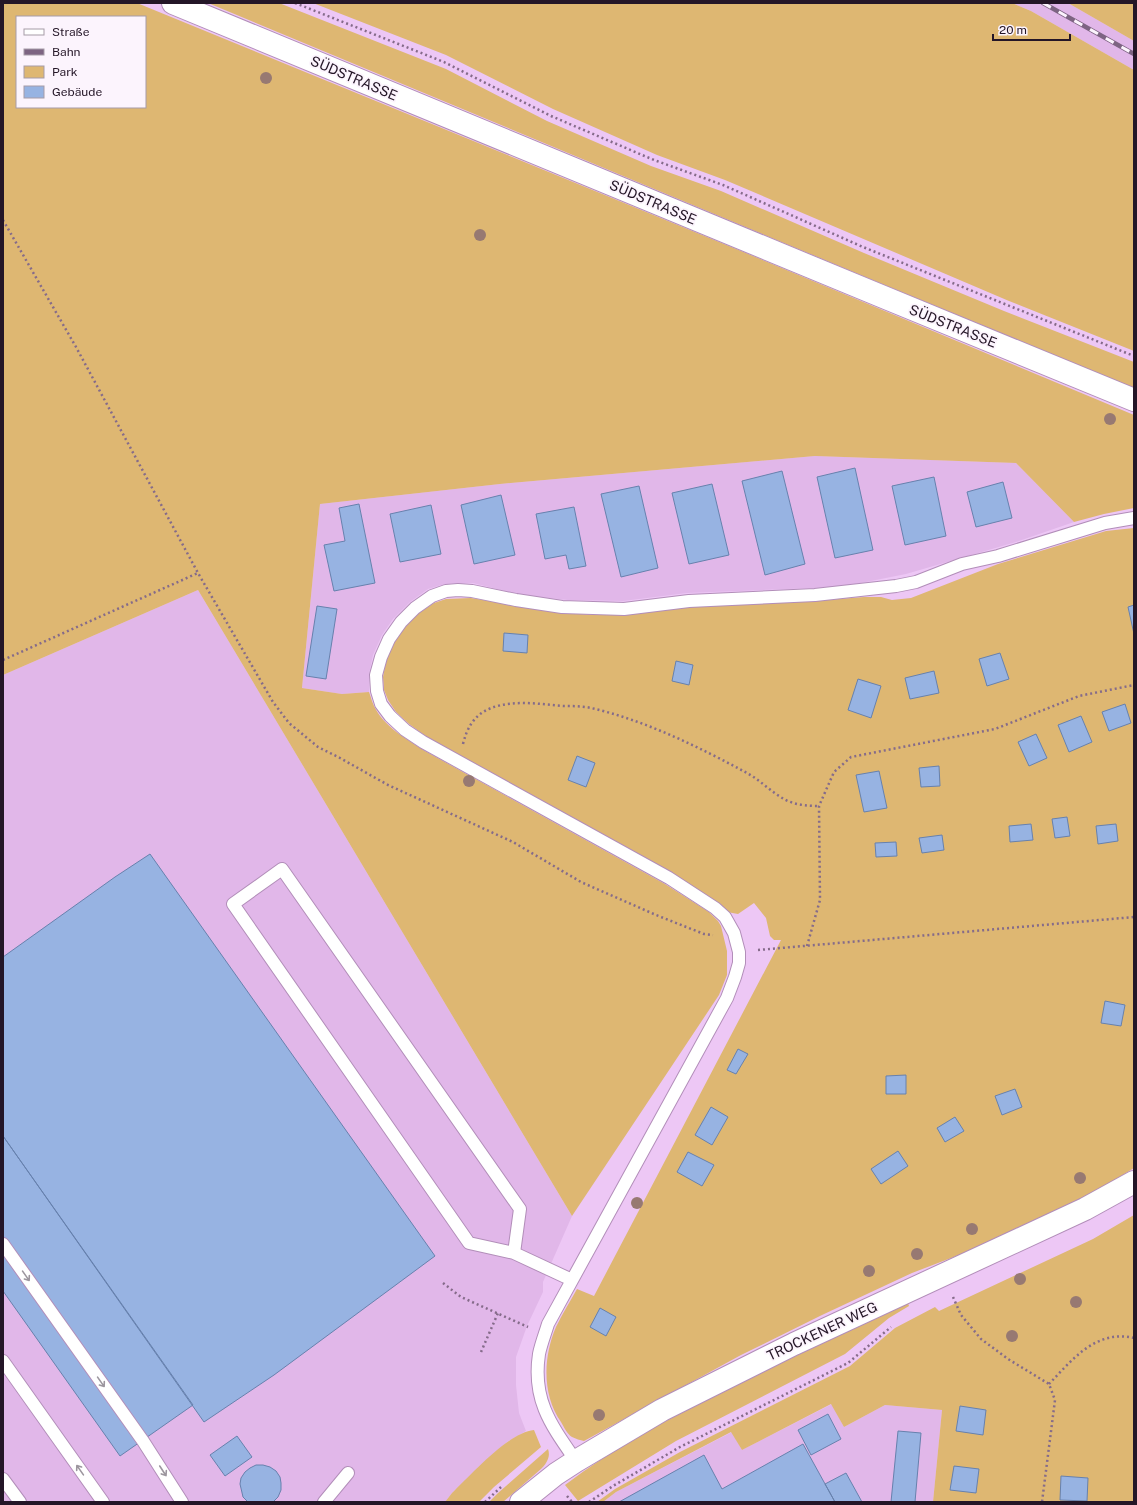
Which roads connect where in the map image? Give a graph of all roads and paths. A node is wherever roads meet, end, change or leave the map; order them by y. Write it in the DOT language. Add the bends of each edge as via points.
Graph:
graph roads {
  1 [pos="173,3"];
  2 [pos="295,3"];
  3 [pos="3,220"];
  4 [pos="1134,356"];
  5 [pos="1134,400"];
  6 [pos="1134,518"];
  7 [pos="198,573"];
  8 [pos="3,660"];
  9 [pos="1134,685"];
  10 [pos="462,764"];
  11 [pos="819,806"];
  12 [pos="1134,916"];
  13 [pos="734,933"];
  14 [pos="807,946"];
  15 [pos="739,952"];
  16 [pos="1134,1182"];
  17 [pos="3,1244"];
  18 [pos="514,1253"];
  19 [pos="944,1274"];
  20 [pos="572,1280"];
  21 [pos="443,1283"];
  22 [pos="498,1313"];
  23 [pos="893,1325"];
  24 [pos="545,1334"];
  25 [pos="1134,1338"];
  26 [pos="481,1352"];
  27 [pos="3,1361"];
  28 [pos="1049,1384"];
  29 [pos="576,1461"];
  30 [pos="348,1473"];
  31 [pos="3,1479"];
  32 [pos="20,1502"];
  33 [pos="103,1502"];
  34 [pos="182,1502"];
  35 [pos="324,1502"];
  36 [pos="521,1502"];
  37 [pos="589,1502"];
  38 [pos="1042,1502"];
  1 -- 5 [label="street, SÜDSTRASSE"];
  2 -- 4 [label="path" via="444,62 550,116 654,160 723,185 870,250"];
  3 -- 7 [label="path" via="76,347"];
  6 -- 10 [label="lane" via="1105,523 998,556 962,564 916,582 863,591 815,596 689,601 624,608 562,607 472,591 446,591 432,596 401,622 389,640 376,675 377,691 381,704 405,730"];
  7 -- 8 [label="path"];
  7 -- 13 [label="path" via="273,702 289,722 318,747 415,798 513,842 581,882 704,934 721,936"];
  9 -- 11 [label="path" via="1079,696 995,729 851,757 834,772"];
  10 -- 11 [label="path" via="466,732 476,718 490,708 504,704 530,703 590,708 629,719 676,738 748,774 785,800 805,806"];
  10 -- 13 [label="lane" via="668,878 715,908"];
  11 -- 14 [label="path" via="820,900"];
  12 -- 14 [label="path"];
  13 -- 15 [label="lane"];
  14 -- 15 [label="path"];
  15 -- 20 [label="lane" via="739,963 727,998"];
  16 -- 19 [label="street, TROCKENER WEG" via="1085,1209"];
  17 -- 34 [label="lane, one-way" via="143,1441"];
  18 -- 18 [label="lane" via="520,1209 282,869 233,904 469,1243"];
  18 -- 20 [label="lane"];
  19 -- 28 [label="path" via="960,1315 981,1339"];
  19 -- 29 [label="street, TROCKENER WEG" via="794,1344 662,1410"];
  20 -- 24 [label="lane"];
  21 -- 22 [label="path" via="461,1297"];
  22 -- 24 [label="path"];
  22 -- 26 [label="path"];
  23 -- 37 [label="path" via="848,1363 680,1447"];
  24 -- 29 [label="lane" via="539,1352 537,1376 542,1402 549,1420"];
  25 -- 28 [label="path" via="1107,1338 1087,1347"];
  33 -- 27 [label="lane, one-way"];
  28 -- 38 [label="path" via="1055,1400"];
  29 -- 36 [label="street, TROCKENER WEG"];
  30 -- 35 [label="lane"];
  31 -- 32 [label="lane"];
}
